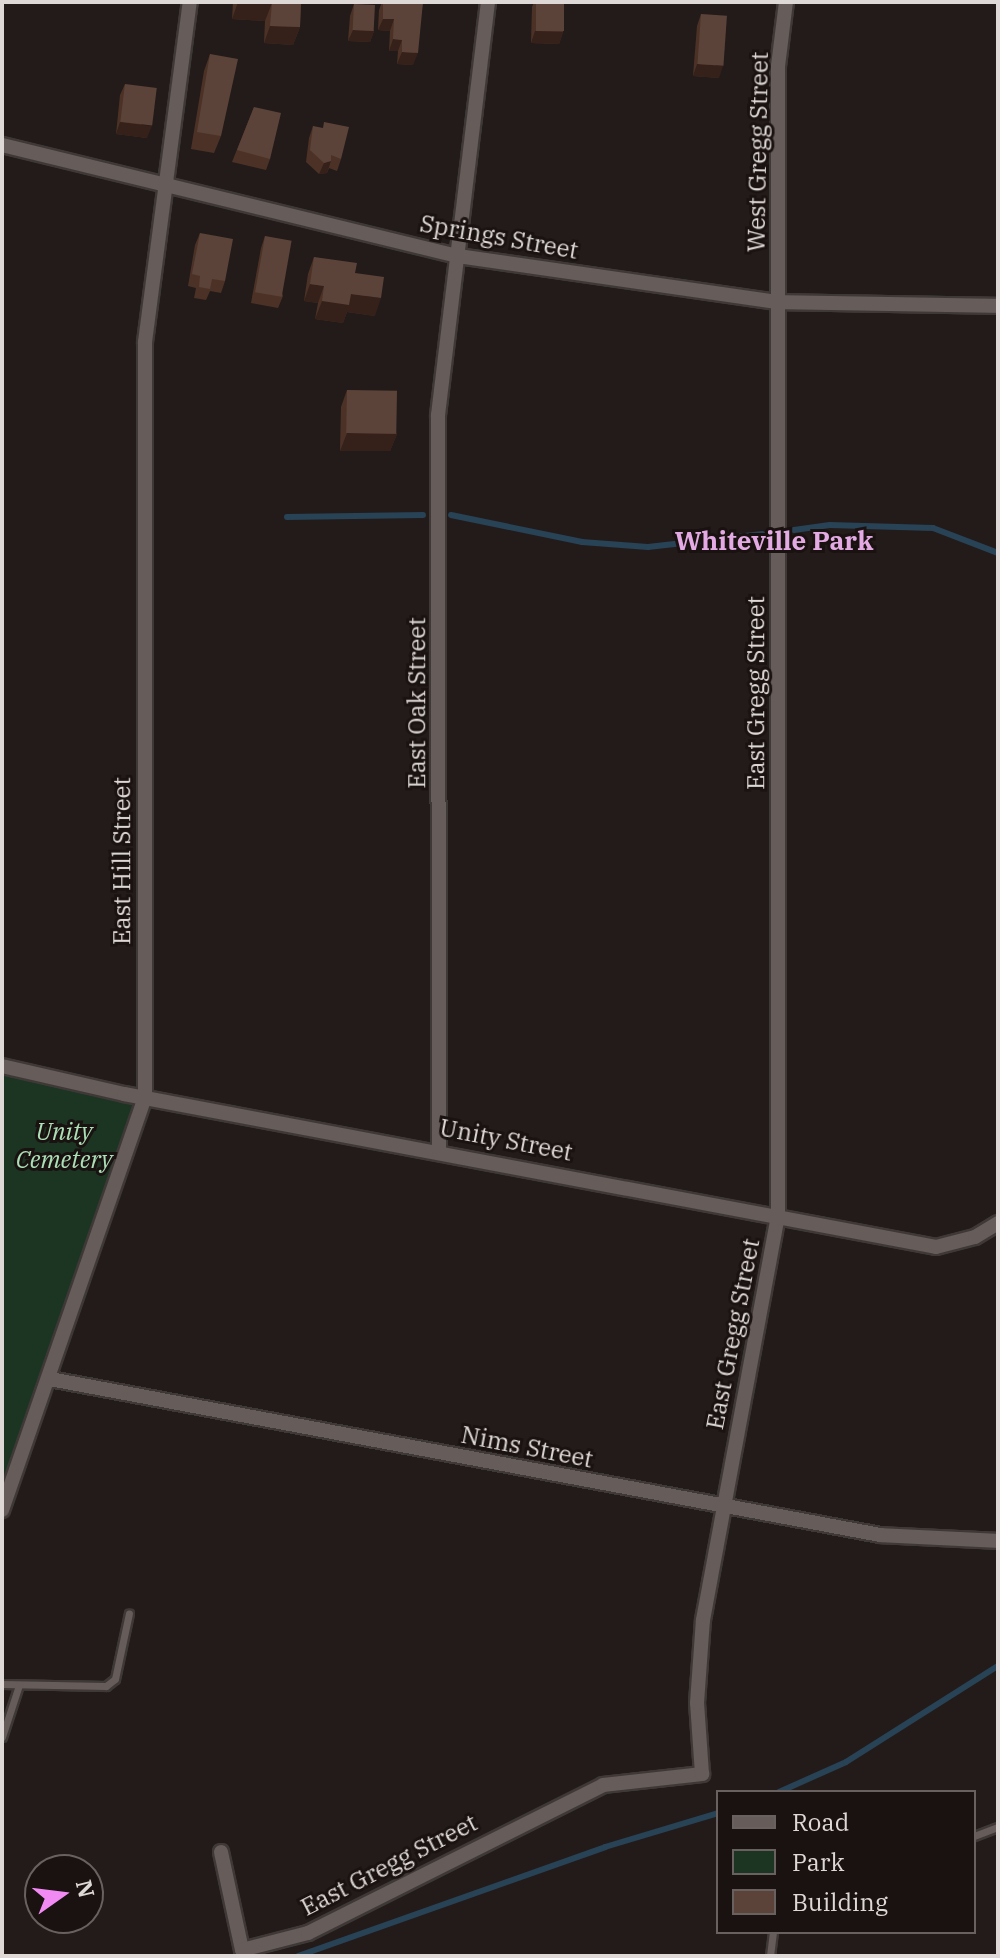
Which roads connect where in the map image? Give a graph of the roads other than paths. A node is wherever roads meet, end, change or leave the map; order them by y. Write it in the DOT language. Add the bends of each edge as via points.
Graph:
graph roads {
  1 [pos="190,2"];
  2 [pos="488,2"];
  3 [pos="786,2"];
  4 [pos="2,145"];
  5 [pos="166,188"];
  6 [pos="458,256"];
  7 [pos="779,302"];
  8 [pos="998,306"];
  9 [pos="2,1066"];
  10 [pos="145,1097"];
  11 [pos="439,1150"];
  12 [pos="778,1217"];
  13 [pos="998,1223"];
  14 [pos="50,1379"];
  15 [pos="722,1507"];
  16 [pos="2,1510"];
  17 [pos="998,1541"];
  18 [pos="129,1613"];
  19 [pos="2,1684"];
  20 [pos="19,1685"];
  21 [pos="2,1737"];
  22 [pos="998,1827"];
  23 [pos="976,1835"];
  24 [pos="221,1852"];
  25 [pos="773,1934"];
  26 [pos="770,1956"];
  1 -- 5 [label="street, East Hill Street"];
  2 -- 6 [label="street, East Oak Street"];
  3 -- 7 [label="street, West Gregg Street" via="778,66"];
  4 -- 5 [label="street, Springs Street"];
  5 -- 6 [label="street, Springs Street"];
  5 -- 10 [label="street, East Hill Street" via="145,342"];
  6 -- 7 [label="street, Springs Street"];
  6 -- 11 [label="street, East Oak Street" via="438,415"];
  7 -- 8 [label="street, Springs Street"];
  7 -- 12 [label="street, East Gregg Street"];
  9 -- 10 [label="street, Unity Street"];
  10 -- 11 [label="street, Unity Street"];
  10 -- 14 [label="street, East Hill Street"];
  11 -- 12 [label="street, Unity Street"];
  12 -- 13 [label="street, Unity Street" via="936,1247 975,1237"];
  12 -- 15 [label="street, East Gregg Street"];
  14 -- 15 [label="street, Nims Street"];
  14 -- 16 [label="street, East Hill Street"];
  15 -- 17 [label="street, Nims Street" via="880,1535"];
  15 -- 24 [label="street, East Gregg Street" via="703,1620 697,1703 702,1774 603,1785 320,1927 242,1950"];
  18 -- 20 [label="lane" via="115,1679 106,1686"];
  19 -- 20 [label="lane"];
  20 -- 21 [label="lane"];
  22 -- 23 [label="lane"];
  25 -- 26 [label="lane"];
}
